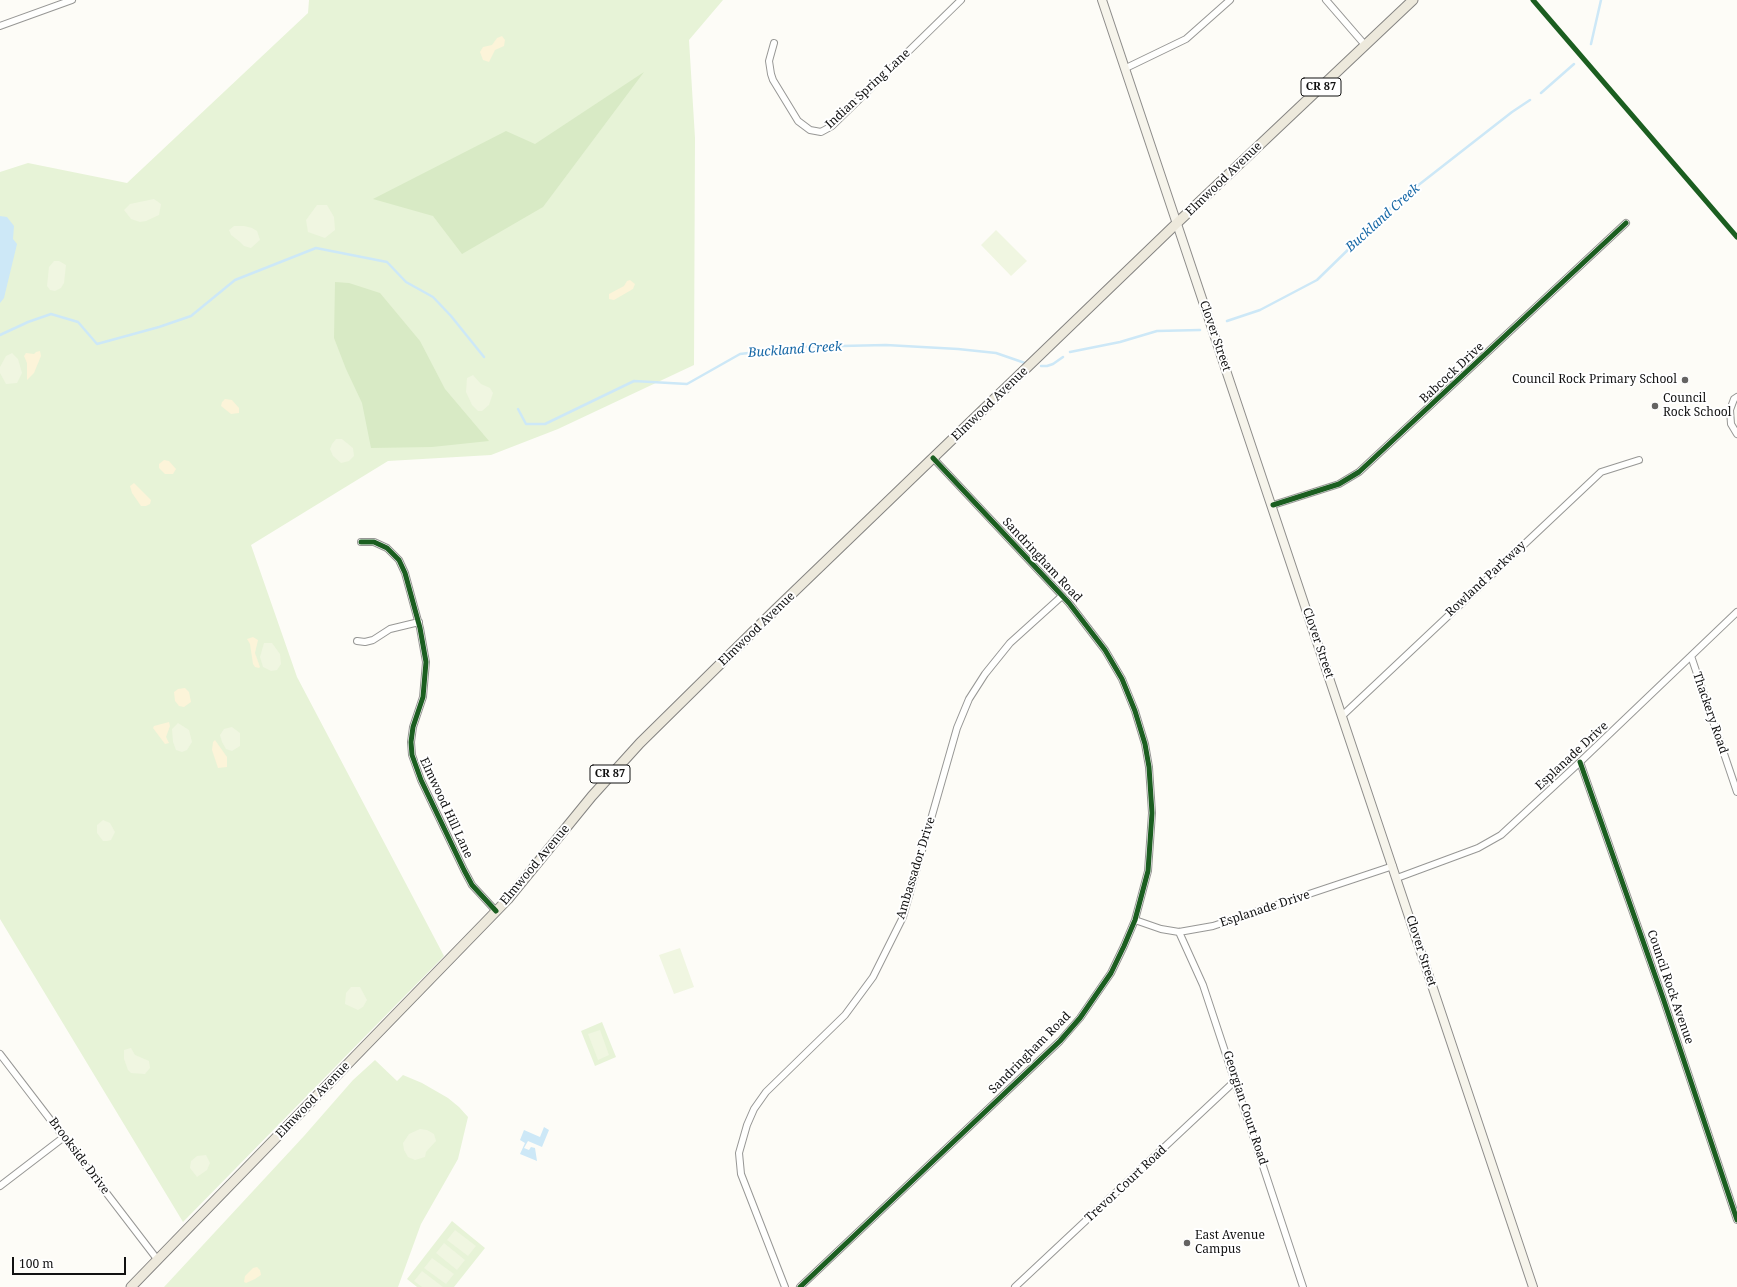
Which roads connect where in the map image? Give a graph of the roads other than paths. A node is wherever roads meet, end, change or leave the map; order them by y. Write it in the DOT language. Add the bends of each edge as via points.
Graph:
graph roads {
  1 [pos="72,0"];
  2 [pos="961,0"];
  3 [pos="1102,0"];
  4 [pos="1230,0"];
  5 [pos="1326,0"];
  6 [pos="1413,0"];
  7 [pos="0,26"];
  8 [pos="774,43"];
  9 [pos="1365,45"];
  10 [pos="1126,68"];
  11 [pos="1177,223"];
  12 [pos="1626,223"];
  13 [pos="1737,397"];
  14 [pos="1737,434"];
  15 [pos="933,458"];
  16 [pos="1639,460"];
  17 [pos="1273,506"];
  18 [pos="361,542"];
  19 [pos="1062,596"];
  20 [pos="1737,612"];
  21 [pos="419,622"];
  22 [pos="357,641"];
  23 [pos="1691,656"];
  24 [pos="1343,715"];
  25 [pos="1580,762"];
  26 [pos="1737,792"];
  27 [pos="1393,866"];
  28 [pos="1397,878"];
  29 [pos="496,911"];
  30 [pos="1135,920"];
  31 [pos="1179,932"];
  32 [pos="0,1054"];
  33 [pos="1236,1080"];
  34 [pos="64,1137"];
  35 [pos="0,1186"];
  36 [pos="1737,1220"];
  37 [pos="157,1259"];
  38 [pos="131,1287"];
  39 [pos="785,1287"];
  40 [pos="800,1287"];
  41 [pos="1016,1287"];
  42 [pos="1303,1287"];
  43 [pos="1534,1287"];
  1 -- 7 [label="street"];
  2 -- 8 [label="street, Indian Spring Lane" via="832,126 821,132 810,130 798,121 773,80 769,61"];
  3 -- 10 [label="main road, Clover Street"];
  4 -- 10 [label="street" via="1186,39"];
  5 -- 9 [label="street"];
  6 -- 9 [label="main road, Elmwood Avenue / CR 87"];
  9 -- 11 [label="main road, Elmwood Avenue / CR 87"];
  10 -- 11 [label="main road, Clover Street"];
  11 -- 15 [label="main road, Elmwood Avenue / CR 87"];
  11 -- 17 [label="main road, Clover Street"];
  12 -- 17 [label="street, Babcock Drive" via="1359,472 1339,484"];
  13 -- 14 [label="street" via="1730,410 1731,424"];
  15 -- 19 [label="street, Sandringham Road"];
  15 -- 29 [label="main road, Elmwood Avenue / CR 87" via="640,742"];
  16 -- 24 [label="street, Rowland Parkway" via="1601,472"];
  17 -- 24 [label="main road, Clover Street"];
  18 -- 21 [label="street, Elmwood Hill Lane" via="368,541 381,545 399,560 406,573"];
  19 -- 30 [label="street, Sandringham Road" via="1114,665 1135,711 1145,744 1151,787 1152,834 1146,882"];
  19 -- 39 [label="street, Ambassador Drive" via="1010,643 985,674 966,705 902,916 873,977 840,1021 766,1092 749,1121 739,1153 741,1174"];
  20 -- 23 [label="street, Esplanade Drive"];
  21 -- 22 [label="street" via="390,629 373,640"];
  21 -- 29 [label="street, Elmwood Hill Lane" via="425,648 425,676 423,697 412,735 412,755 424,786 472,885"];
  23 -- 25 [label="street, Esplanade Drive"];
  23 -- 26 [label="street, Thackery Road"];
  24 -- 27 [label="main road, Clover Street"];
  25 -- 28 [label="street, Esplanade Drive" via="1501,835 1478,848"];
  25 -- 36 [label="street, Council Rock Avenue"];
  27 -- 28 [label="main road, Clover Street"];
  27 -- 31 [label="street, Esplanade Drive" via="1213,926"];
  28 -- 43 [label="main road, Clover Street"];
  29 -- 37 [label="main road, Elmwood Avenue / CR 87"];
  30 -- 31 [label="street, Esplanade Drive"];
  30 -- 40 [label="street, Sandringham Road" via="1104,985 1060,1041"];
  31 -- 33 [label="street, Georgian Court Road" via="1203,985"];
  32 -- 34 [label="street, Brookside Drive"];
  33 -- 41 [label="street, Trevor Court Road"];
  33 -- 42 [label="street, Georgian Court Road"];
  34 -- 35 [label="street"];
  34 -- 37 [label="street, Brookside Drive"];
  37 -- 38 [label="main road, Elmwood Avenue / CR 87"];
}
